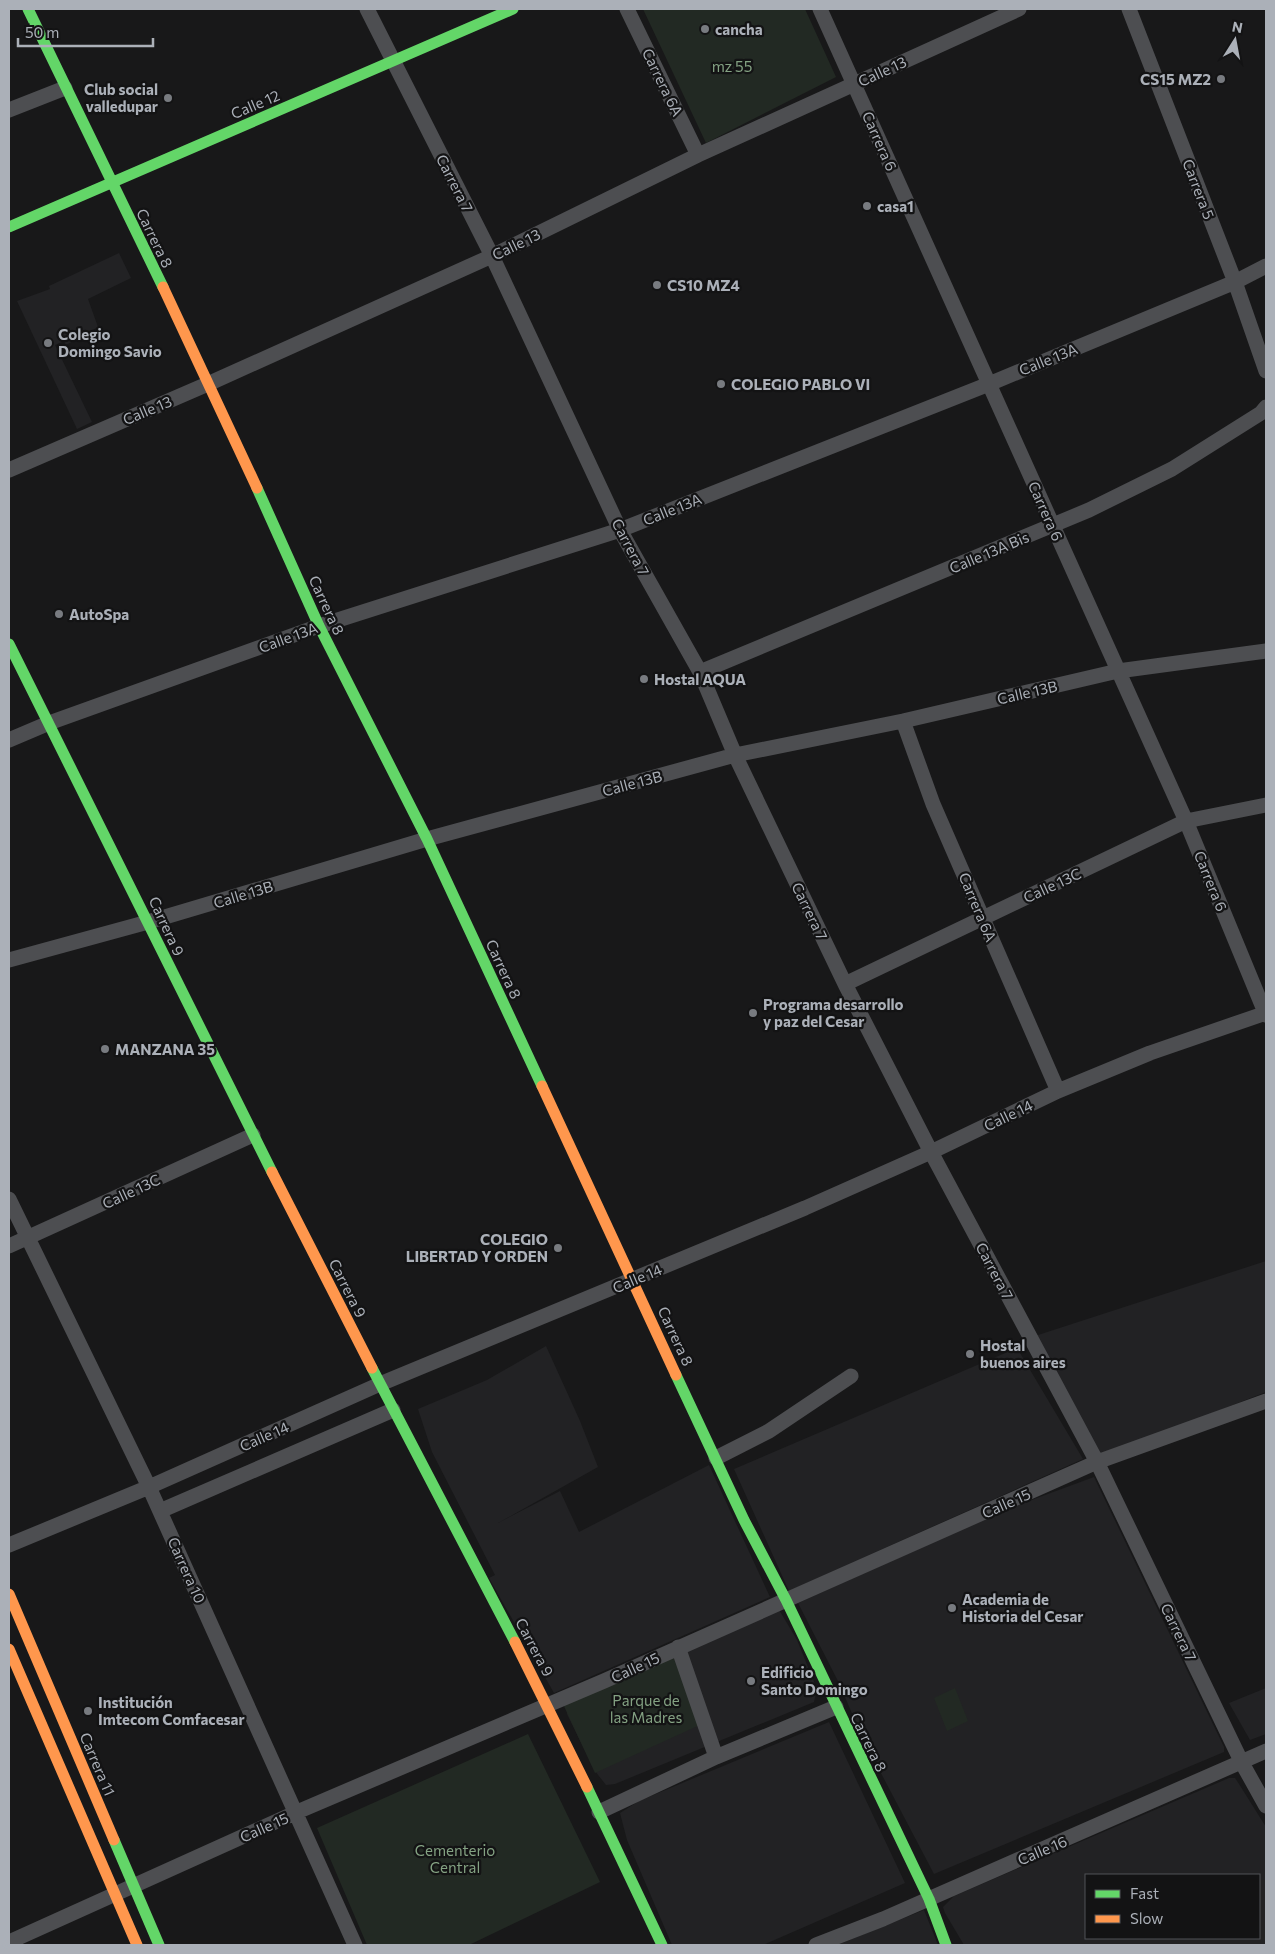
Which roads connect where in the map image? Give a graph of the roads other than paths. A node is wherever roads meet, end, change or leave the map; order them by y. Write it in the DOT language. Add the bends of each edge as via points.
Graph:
graph roads {
  1 [pos="28,9"];
  2 [pos="367,9"];
  3 [pos="513,9"];
  4 [pos="627,9"];
  5 [pos="820,9"];
  6 [pos="1019,9"];
  7 [pos="1129,9"];
  8 [pos="393,60"];
  9 [pos="854,84"];
  10 [pos="65,88"];
  11 [pos="9,110"];
  12 [pos="698,155"];
  13 [pos="110,182"];
  14 [pos="9,227"];
  15 [pos="492,256"];
  16 [pos="1266,266"];
  17 [pos="1235,282"];
  18 [pos="1266,371"];
  19 [pos="210,383"];
  20 [pos="989,384"];
  21 [pos="1266,407"];
  22 [pos="9,470"];
  23 [pos="1053,525"];
  24 [pos="620,530"];
  25 [pos="319,626"];
  26 [pos="9,644"];
  27 [pos="1266,651"];
  28 [pos="1118,671"];
  29 [pos="700,672"];
  30 [pos="903,721"];
  31 [pos="49,723"];
  32 [pos="9,740"];
  33 [pos="735,755"];
  34 [pos="1266,805"];
  35 [pos="1186,821"];
  36 [pos="427,839"];
  37 [pos="982,918"];
  38 [pos="148,922"];
  39 [pos="9,960"];
  40 [pos="845,984"];
  41 [pos="1266,1014"];
  42 [pos="1058,1091"];
  43 [pos="253,1135"];
  44 [pos="931,1152"];
  45 [pos="9,1199"];
  46 [pos="28,1238"];
  47 [pos="9,1246"];
  48 [pos="633,1280"];
  49 [pos="851,1376"];
  50 [pos="380,1384"];
  51 [pos="1266,1402"];
  52 [pos="393,1410"];
  53 [pos="716,1458"];
  54 [pos="1097,1462"];
  55 [pos="149,1488"];
  56 [pos="160,1511"];
  57 [pos="9,1545"];
  58 [pos="9,1594"];
  59 [pos="786,1600"];
  60 [pos="678,1647"];
  61 [pos="9,1649"];
  62 [pos="548,1704"];
  63 [pos="836,1707"];
  64 [pos="1266,1751"];
  65 [pos="78,1755"];
  66 [pos="716,1757"];
  67 [pos="59,1763"];
  68 [pos="1242,1763"];
  69 [pos="1266,1806"];
  70 [pos="297,1812"];
  71 [pos="599,1812"];
  72 [pos="133,1885"];
  73 [pos="116,1895"];
  74 [pos="929,1899"];
  75 [pos="9,1942"];
  76 [pos="137,1945"];
  77 [pos="159,1945"];
  78 [pos="355,1945"];
  79 [pos="662,1945"];
  80 [pos="816,1945"];
  81 [pos="946,1945"];
  1 -- 10 [label="street, Carrera 8"];
  2 -- 8 [label="street, Carrera 7"];
  3 -- 8 [label="street, Calle 12"];
  4 -- 12 [label="street, Carrera 6A"];
  5 -- 9 [label="street, Carrera 6"];
  6 -- 9 [label="street, Calle 13"];
  7 -- 17 [label="street, Carrera 5"];
  8 -- 13 [label="street, Calle 12"];
  8 -- 15 [label="street, Carrera 7"];
  9 -- 12 [label="street, Calle 13"];
  9 -- 20 [label="street, Carrera 6"];
  10 -- 11 [label="street"];
  10 -- 13 [label="street, Carrera 8"];
  12 -- 15 [label="street, Calle 13"];
  13 -- 14 [label="street, Calle 12"];
  13 -- 19 [label="street, Carrera 8"];
  15 -- 19 [label="street, Calle 13"];
  15 -- 24 [label="street, Carrera 7"];
  16 -- 17 [label="street, Calle 13A"];
  17 -- 18 [label="street, Carrera 5"];
  17 -- 20 [label="street, Calle 13A"];
  19 -- 22 [label="street, Calle 13"];
  19 -- 25 [label="street, Carrera 8"];
  20 -- 23 [label="street, Carrera 6"];
  20 -- 24 [label="street, Calle 13A"];
  21 -- 23 [label="street, Calle 13A Bis" via="1172,469"];
  23 -- 28 [label="street, Carrera 6"];
  23 -- 29 [label="street, Calle 13A Bis"];
  24 -- 25 [label="street, Calle 13A"];
  24 -- 29 [label="street, Carrera 7"];
  25 -- 31 [label="street, Calle 13A"];
  25 -- 36 [label="street, Carrera 8"];
  26 -- 31 [label="street, Carrera 9"];
  27 -- 28 [label="street, Calle 13B"];
  28 -- 30 [label="street, Calle 13B"];
  28 -- 35 [label="street, Carrera 6"];
  29 -- 33 [label="street, Carrera 7"];
  30 -- 33 [label="street, Calle 13B"];
  30 -- 37 [label="street, Carrera 6A" via="933,804"];
  31 -- 32 [label="street, Calle 13A"];
  31 -- 38 [label="street, Carrera 9"];
  33 -- 36 [label="street, Calle 13B"];
  33 -- 40 [label="street, Carrera 7"];
  34 -- 35 [label="street, Calle 13C"];
  35 -- 37 [label="street, Calle 13C"];
  35 -- 41 [label="street, Carrera 6"];
  36 -- 38 [label="street, Calle 13B"];
  36 -- 48 [label="street, Carrera 8"];
  37 -- 40 [label="street, Calle 13C"];
  37 -- 42 [label="street, Carrera 6A"];
  38 -- 39 [label="street, Calle 13B"];
  38 -- 43 [label="street, Carrera 9"];
  40 -- 44 [label="street, Carrera 7"];
  41 -- 42 [label="street, Calle 14" via="1150,1053"];
  42 -- 44 [label="street, Calle 14"];
  43 -- 46 [label="street, Calle 13C"];
  43 -- 50 [label="street, Carrera 9"];
  44 -- 48 [label="street, Calle 14"];
  44 -- 54 [label="street, Carrera 7"];
  45 -- 46 [label="street, Carrera 10"];
  46 -- 47 [label="street, Calle 13C"];
  46 -- 55 [label="street, Carrera 10"];
  48 -- 50 [label="street, Calle 14"];
  48 -- 53 [label="street, Carrera 8"];
  49 -- 53 [label="street" via="769,1430"];
  50 -- 52 [label="street, Carrera 9"];
  50 -- 55 [label="street, Calle 14"];
  51 -- 54 [label="street, Calle 15"];
  52 -- 56 [label="street"];
  52 -- 62 [label="street, Carrera 9"];
  53 -- 59 [label="street, Carrera 8"];
  54 -- 59 [label="street, Calle 15"];
  54 -- 68 [label="street, Carrera 7"];
  55 -- 56 [label="street, Carrera 10"];
  55 -- 57 [label="street, Calle 14"];
  56 -- 70 [label="street, Carrera 10"];
  58 -- 65 [label="street, Carrera 11"];
  59 -- 60 [label="street, Calle 15"];
  59 -- 63 [label="street, Carrera 8"];
  60 -- 62 [label="street, Calle 15"];
  60 -- 66 [label="street"];
  61 -- 67 [label="street"];
  62 -- 70 [label="street, Calle 15"];
  62 -- 71 [label="street, Carrera 9"];
  63 -- 66 [label="street"];
  63 -- 74 [label="street, Carrera 8"];
  64 -- 68 [label="street, Calle 16"];
  65 -- 67 [label="street"];
  65 -- 72 [label="street, Carrera 11"];
  66 -- 71 [label="street"];
  67 -- 73 [label="street"];
  68 -- 69 [label="street, Carrera 7"];
  68 -- 74 [label="street, Calle 16"];
  70 -- 72 [label="street, Calle 15"];
  70 -- 78 [label="street, Carrera 10"];
  71 -- 79 [label="street, Carrera 9"];
  72 -- 73 [label="street, Calle 15"];
  72 -- 77 [label="street, Carrera 11"];
  73 -- 75 [label="street, Calle 15"];
  73 -- 76 [label="street"];
  74 -- 80 [label="street, Calle 16"];
  74 -- 81 [label="street, Carrera 8"];
}
